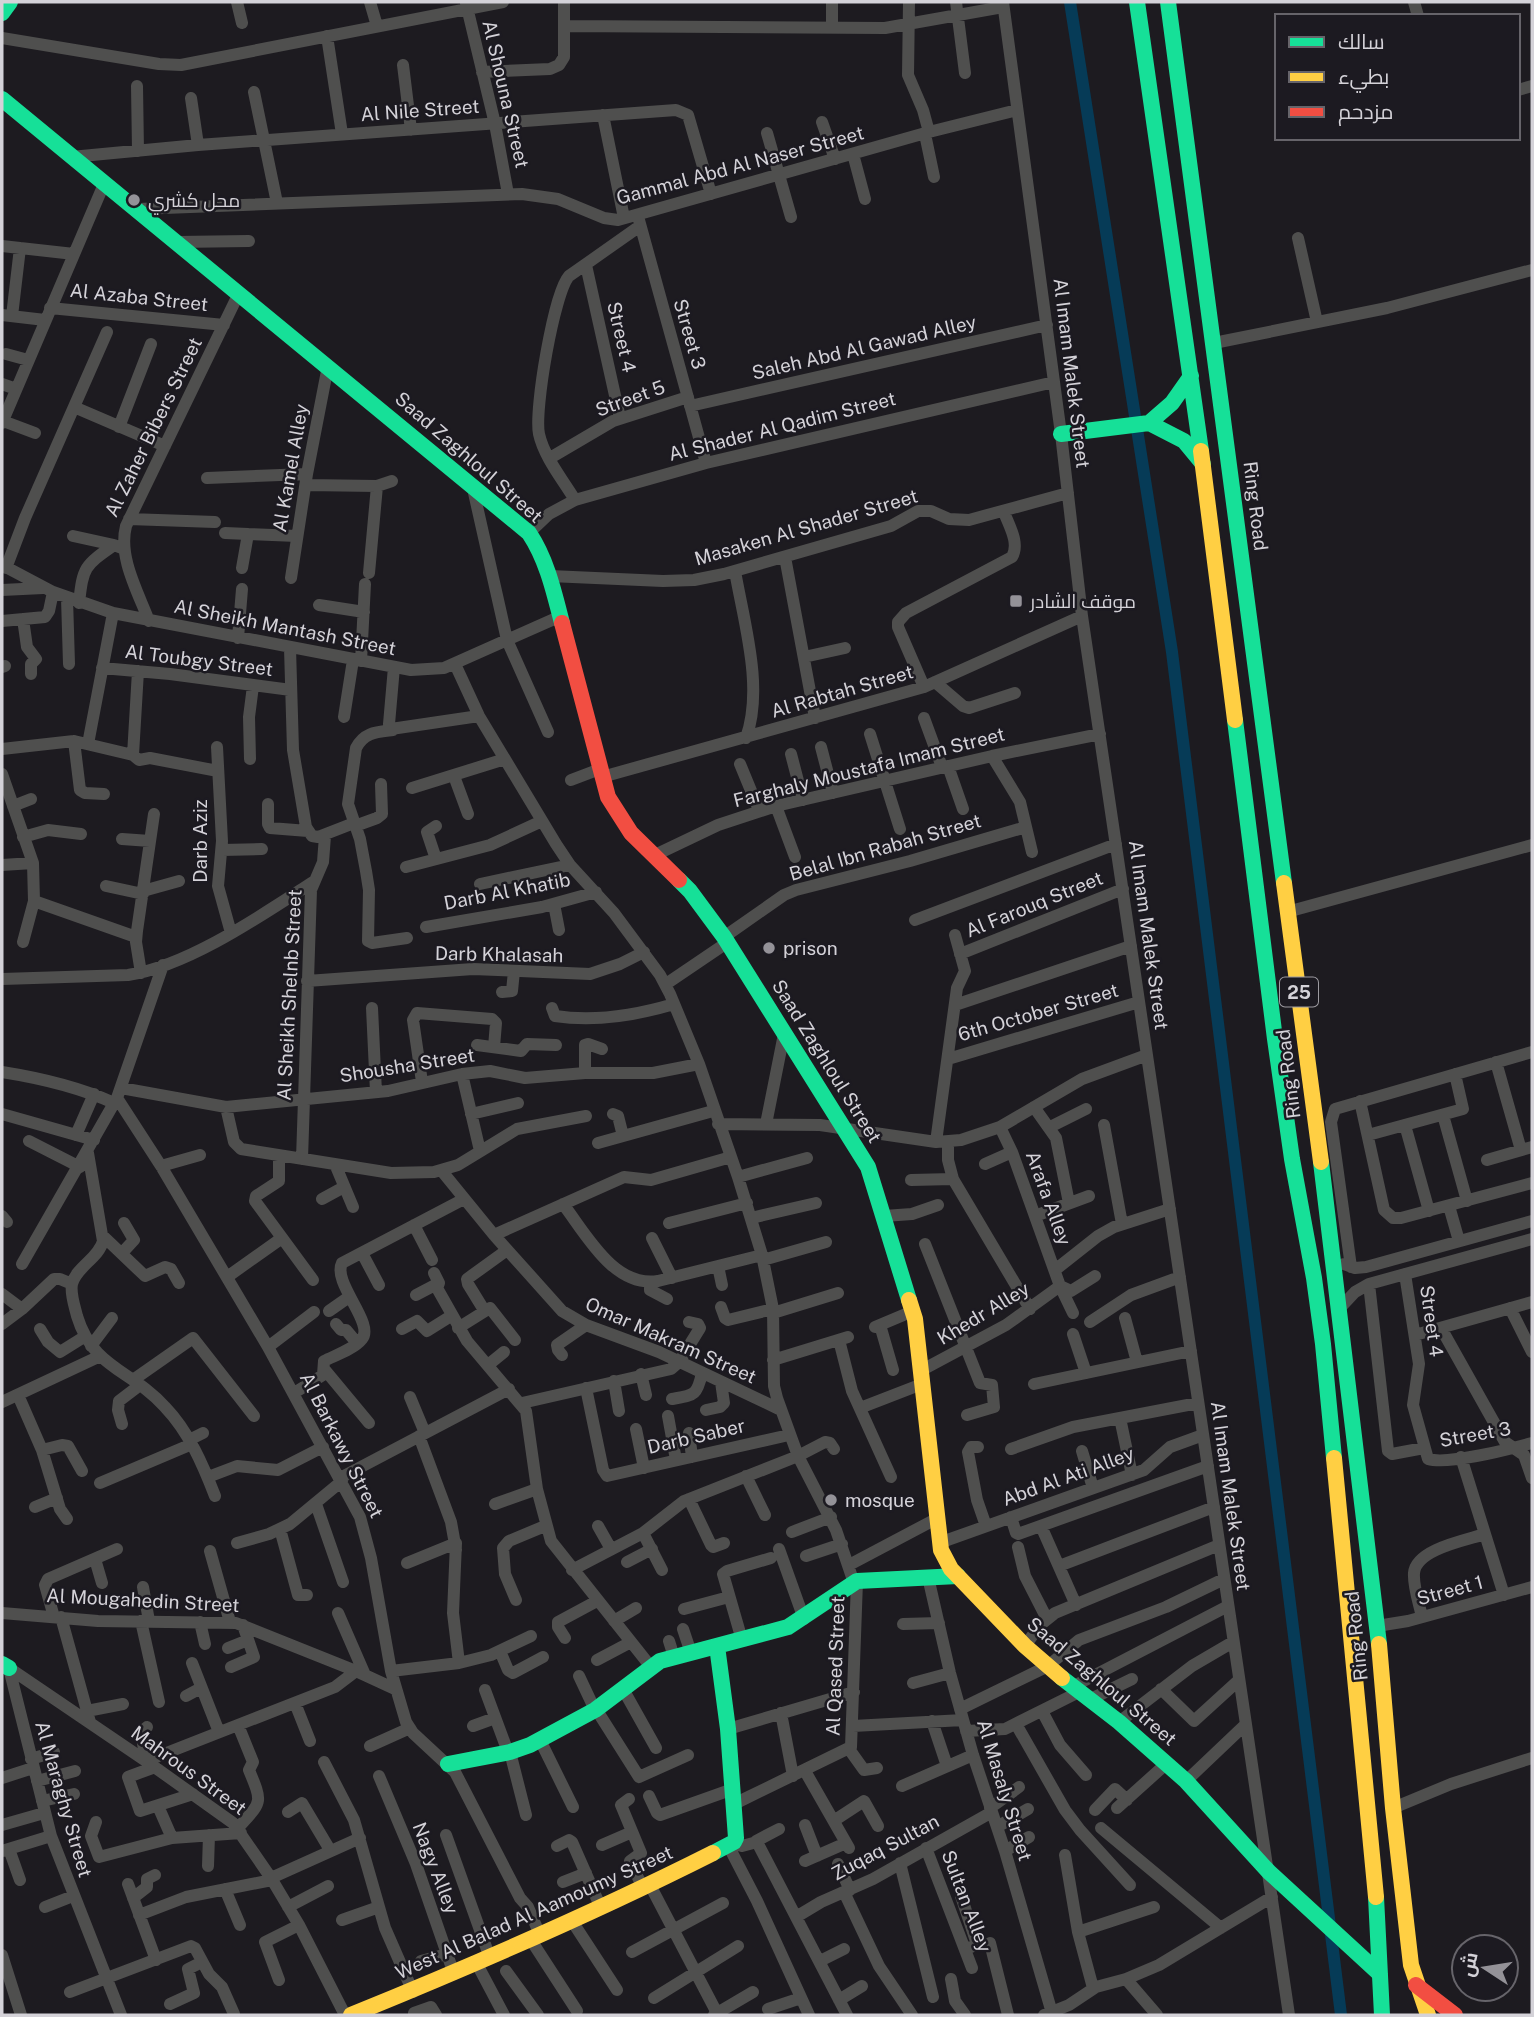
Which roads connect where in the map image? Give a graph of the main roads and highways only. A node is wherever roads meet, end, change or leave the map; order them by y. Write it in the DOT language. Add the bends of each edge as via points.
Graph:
graph roads {
  1 [pos="10,2"];
  2 [pos="1137,2"];
  3 [pos="1168,2"];
  4 [pos="2,13"];
  5 [pos="2,99"];
  6 [pos="1191,376"];
  7 [pos="1149,423"];
  8 [pos="1061,434"];
  9 [pos="1203,465"];
  10 [pos="1296,976"];
  11 [pos="1268,983"];
  12 [pos="1304,1032"];
  13 [pos="1275,1039"];
  14 [pos="958,1576"];
  15 [pos="717,1646"];
  16 [pos="448,1764"];
  17 [pos="1380,1974"];
  18 [pos="1416,1984"];
  19 [pos="351,2015"];
  20 [pos="1381,2015"];
  21 [pos="1394,2015"];
  22 [pos="1412,2015"];
  23 [pos="1428,2015"];
  24 [pos="1454,2015"];
  1 -- 4 [label="main road"];
  2 -- 6 [label="main road, Ring Road / 25"];
  3 -- 10 [label="main road, Ring Road / 25"];
  5 -- 14 [label="main road, Saad Zaghloul Street" via="472,484 537,545 550,576 608,797 618,816 690,891 726,939 864,1159 913,1311 939,1543"];
  6 -- 7 [label="main road" via="1172,403"];
  6 -- 9 [label="main road, Ring Road / 25"];
  7 -- 8 [label="main road"];
  7 -- 9 [label="main road" via="1184,441"];
  9 -- 11 [label="main road, Ring Road / 25"];
  10 -- 11 [label="main road" via="1284,989"];
  10 -- 12 [label="main road, Ring Road / 25"];
  11 -- 13 [label="main road, Ring Road / 25"];
  12 -- 13 [label="main road" via="1288,1028"];
  12 -- 18 [label="main road, Ring Road / 25" via="1340,1308"];
  13 -- 17 [label="main road, Ring Road / 25" via="1324,1344"];
  14 -- 15 [label="main road" via="856,1582 779,1631"];
  14 -- 17 [label="main road, Saad Zaghloul Street" via="1025,1646 1186,1782 1269,1872"];
  15 -- 16 [label="main road" via="691,1653 671,1649 595,1709 540,1740 508,1752"];
  15 -- 19 [label="main road, West Al Balad Al Aamoumy Street" via="736,1838 601,1908"];
  17 -- 20 [label="main road, Ring Road / 25"];
  17 -- 21 [label="main road" via="1388,1986"];
  18 -- 22 [label="main road"];
  18 -- 23 [label="main road, Ring Road / 25"];
  18 -- 24 [label="main road"];
}
